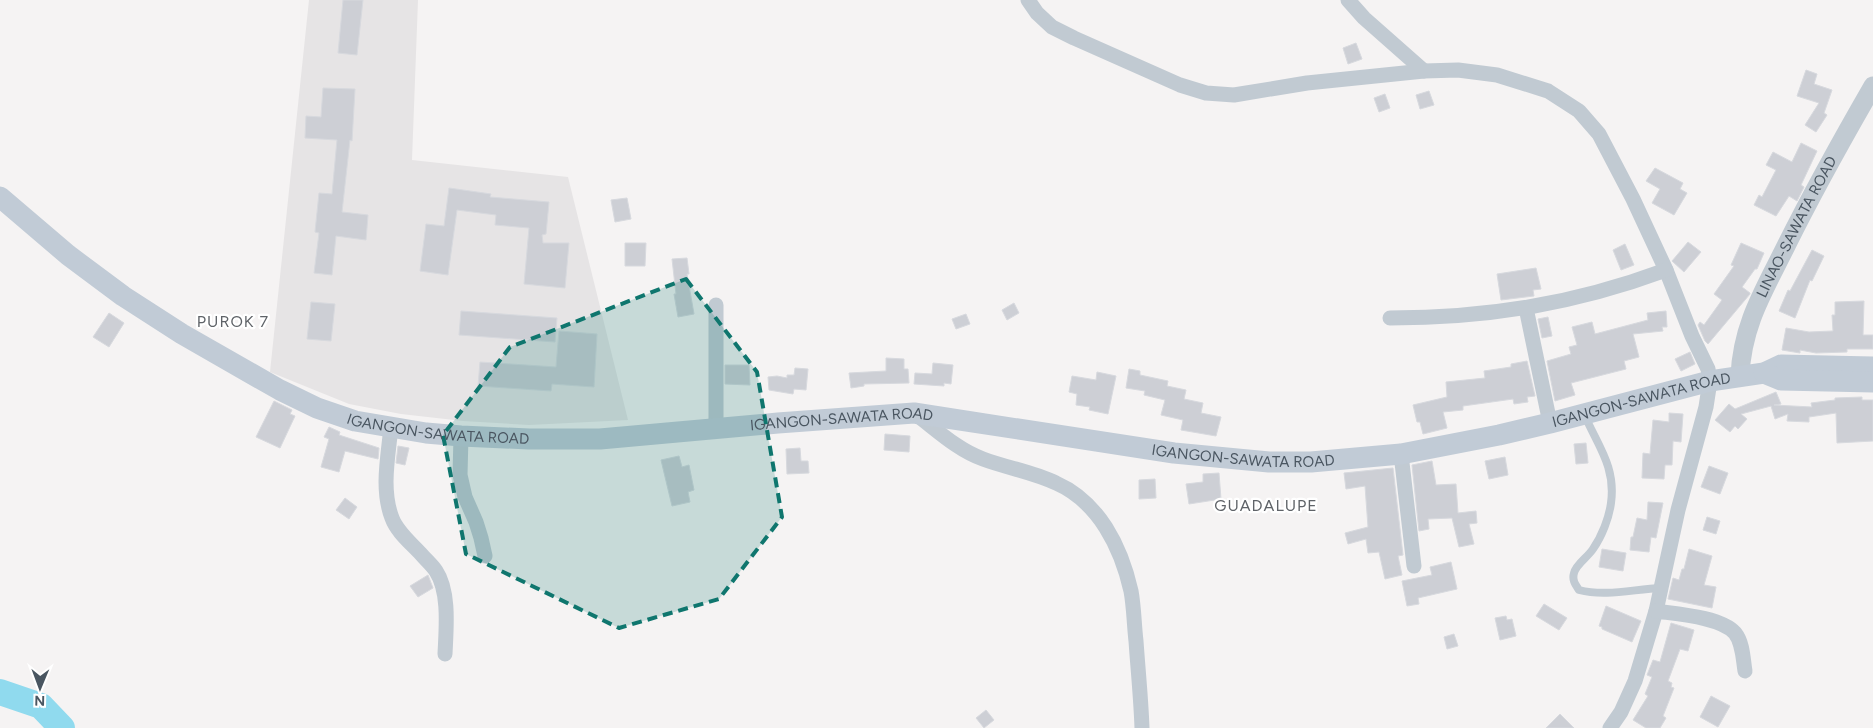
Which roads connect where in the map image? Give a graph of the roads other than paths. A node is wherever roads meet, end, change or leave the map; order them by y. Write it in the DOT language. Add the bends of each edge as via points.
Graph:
graph roads {
  1 [pos="1028,0"];
  2 [pos="1348,0"];
  3 [pos="1424,72"];
  4 [pos="1873,86"];
  5 [pos="0,197"];
  6 [pos="1666,270"];
  7 [pos="716,305"];
  8 [pos="1526,308"];
  9 [pos="1390,318"];
  10 [pos="1873,367"];
  11 [pos="1764,373"];
  12 [pos="1740,376"];
  13 [pos="1710,381"];
  14 [pos="1873,382"];
  15 [pos="914,413"];
  16 [pos="1584,414"];
  17 [pos="1550,423"];
  18 [pos="392,427"];
  19 [pos="716,429"];
  20 [pos="461,436"];
  21 [pos="1402,454"];
  22 [pos="485,556"];
  23 [pos="1414,566"];
  24 [pos="1662,588"];
  25 [pos="1656,611"];
  26 [pos="445,654"];
  27 [pos="1745,671"];
  28 [pos="1142,728"];
  29 [pos="1610,728"];
  1 -- 3 [label="street" via="1037,14 1052,27 1180,85 1206,93 1234,95 1307,83"];
  2 -- 3 [label="street"];
  3 -- 6 [label="street" via="1458,70 1497,75 1548,91 1579,112 1599,134"];
  4 -- 12 [label="street, LINAO-SAWATA ROAD" via="1840,142 1754,311 1742,344"];
  5 -- 18 [label="main road, IGANGON-SAWATA ROAD" via="122,296 182,334 317,408 355,421"];
  6 -- 8 [label="street" via="1605,291"];
  6 -- 13 [label="street"];
  7 -- 19 [label="street"];
  8 -- 9 [label="street" via="1440,318"];
  8 -- 17 [label="street"];
  10 -- 11 [label="main road" via="1780,365"];
  11 -- 12 [label="main road, IGANGON-SAWATA ROAD"];
  11 -- 14 [label="main road" via="1781,380"];
  12 -- 13 [label="main road, IGANGON-SAWATA ROAD"];
  13 -- 16 [label="main road, IGANGON-SAWATA ROAD"];
  13 -- 24 [label="street"];
  15 -- 19 [label="main road, IGANGON-SAWATA ROAD"];
  15 -- 21 [label="main road, IGANGON-SAWATA ROAD" via="1218,458 1311,462"];
  15 -- 28 [label="street" via="967,452 1056,482 1081,498 1097,514 1110,532 1131,592"];
  16 -- 17 [label="main road, IGANGON-SAWATA ROAD"];
  16 -- 24 [label="lane" via="1610,470 1611,504 1593,550 1574,570 1573,580 1579,590 1591,593"];
  17 -- 21 [label="main road, IGANGON-SAWATA ROAD"];
  18 -- 20 [label="main road, IGANGON-SAWATA ROAD"];
  18 -- 26 [label="street" via="387,502 392,520 436,572 442,586 446,608"];
  19 -- 20 [label="main road, IGANGON-SAWATA ROAD" via="600,439"];
  20 -- 22 [label="street" via="460,475"];
  21 -- 23 [label="street"];
  24 -- 25 [label="street"];
  25 -- 27 [label="street" via="1725,625 1735,634 1741,647"];
  25 -- 29 [label="street" via="1635,681"];
}
